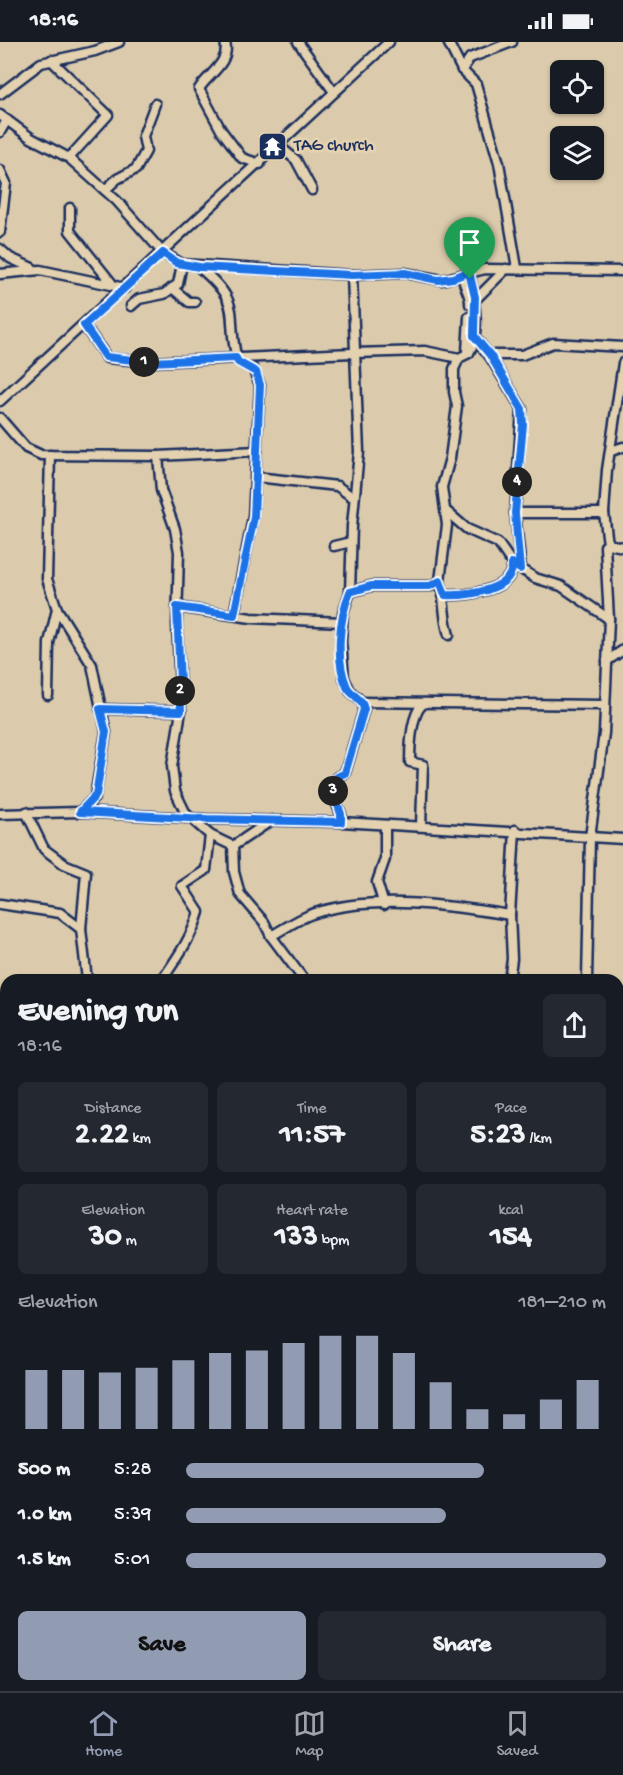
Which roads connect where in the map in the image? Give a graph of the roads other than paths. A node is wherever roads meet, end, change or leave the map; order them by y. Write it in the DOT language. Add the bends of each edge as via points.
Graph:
graph roads {
  1 [pos="119,42"];
  2 [pos="225,42"];
  3 [pos="298,42"];
  4 [pos="389,42"];
  5 [pos="448,42"];
  6 [pos="512,42"];
  7 [pos="51,60"];
  8 [pos="462,70"];
  9 [pos="334,92"];
  10 [pos="0,94"];
  11 [pos="155,104"];
  12 [pos="3,117"];
  13 [pos="0,132"];
  14 [pos="279,146"];
  15 [pos="69,158"];
  16 [pos="260,164"];
  17 [pos="0,170"];
  18 [pos="312,189"];
  19 [pos="105,190"];
  20 [pos="70,208"];
  21 [pos="0,232"];
  22 [pos="0,249"];
  23 [pos="163,253"];
  24 [pos="182,264"];
  25 [pos="199,267"];
  26 [pos="517,268"];
  27 [pos="34,269"];
  28 [pos="506,269"];
  29 [pos="623,271"];
  30 [pos="466,273"];
  31 [pos="0,274"];
  32 [pos="352,275"];
  33 [pos="114,286"];
  34 [pos="125,288"];
  35 [pos="172,288"];
  36 [pos="475,300"];
  37 [pos="195,302"];
  38 [pos="131,306"];
  39 [pos="84,325"];
  40 [pos="474,336"];
  41 [pos="623,347"];
  42 [pos="353,353"];
  43 [pos="490,355"];
  44 [pos="463,356"];
  45 [pos="236,358"];
  46 [pos="623,363"];
  47 [pos="0,401"];
  48 [pos="0,418"];
  49 [pos="623,447"];
  50 [pos="257,451"];
  51 [pos="611,451"];
  52 [pos="50,455"];
  53 [pos="158,456"];
  54 [pos="256,477"];
  55 [pos="351,496"];
  56 [pos="446,511"];
  57 [pos="515,513"];
  58 [pos="604,513"];
  59 [pos="351,542"];
  60 [pos="608,544"];
  61 [pos="334,546"];
  62 [pos="623,547"];
  63 [pos="512,563"];
  64 [pos="520,569"];
  65 [pos="440,581"];
  66 [pos="350,592"];
  67 [pos="445,595"];
  68 [pos="177,607"];
  69 [pos="57,609"];
  70 [pos="234,615"];
  71 [pos="609,619"];
  72 [pos="342,622"];
  73 [pos="449,635"];
  74 [pos="623,650"];
  75 [pos="607,661"];
  76 [pos="48,696"];
  77 [pos="362,702"];
  78 [pos="424,703"];
  79 [pos="605,705"];
  80 [pos="100,709"];
  81 [pos="181,711"];
  82 [pos="26,812"];
  83 [pos="80,812"];
  84 [pos="0,814"];
  85 [pos="190,818"];
  86 [pos="272,820"];
  87 [pos="341,822"];
  88 [pos="385,826"];
  89 [pos="421,826"];
  90 [pos="515,830"];
  91 [pos="210,835"];
  92 [pos="590,837"];
  93 [pos="623,838"];
  94 [pos="233,846"];
  95 [pos="0,904"];
  96 [pos="384,904"];
  97 [pos="510,915"];
  98 [pos="81,928"];
  99 [pos="271,936"];
  100 [pos="86,974"];
  101 [pos="166,974"];
  102 [pos="300,974"];
  103 [pos="510,974"];
  104 [pos="587,974"];
  1 -- 7 [label="street"];
  2 -- 16 [label="street" via="227,48 218,69 199,89 221,130 242,158"];
  3 -- 9 [label="street"];
  4 -- 9 [label="street"];
  5 -- 8 [label="street"];
  6 -- 8 [label="street" via="470,58"];
  7 -- 10 [label="street" via="33,68"];
  7 -- 15 [label="street" via="108,115"];
  8 -- 26 [label="street" via="476,84 499,163"];
  9 -- 14 [label="street"];
  11 -- 19 [label="street" via="143,136 146,152 136,169"];
  12 -- 13 [label="street"];
  12 -- 15 [label="street" via="31,138"];
  14 -- 16 [label="street"];
  14 -- 18 [label="street" via="296,160"];
  15 -- 19 [label="street"];
  16 -- 23 [label="street"];
  17 -- 21 [label="street" via="6,181"];
  19 -- 23 [label="street"];
  20 -- 33 [label="street" via="70,231"];
  22 -- 27 [label="street"];
  23 -- 24 [label="street"];
  23 -- 34 [label="street"];
  24 -- 25 [label="street"];
  24 -- 35 [label="street" via="178,284"];
  25 -- 32 [label="street"];
  25 -- 45 [label="street" via="230,302"];
  26 -- 28 [label="street"];
  26 -- 29 [label="street"];
  27 -- 31 [label="street"];
  27 -- 33 [label="street"];
  28 -- 30 [label="street"];
  28 -- 36 [label="street"];
  30 -- 32 [label="street" via="442,280 405,273"];
  30 -- 36 [label="street"];
  30 -- 44 [label="street" via="462,284 470,298"];
  32 -- 42 [label="street"];
  33 -- 34 [label="street"];
  34 -- 39 [label="street"];
  35 -- 37 [label="street" via="189,302"];
  35 -- 38 [label="street" via="164,294 139,299"];
  36 -- 40 [label="street"];
  39 -- 45 [label="street" via="106,357 116,360"];
  39 -- 47 [label="street"];
  40 -- 43 [label="street"];
  40 -- 44 [label="street" via="472,348"];
  41 -- 43 [label="street" via="553,343 522,355"];
  42 -- 44 [label="street" via="424,351"];
  42 -- 45 [label="street"];
  42 -- 59 [label="street" via="359,452"];
  43 -- 57 [label="street" via="522,409"];
  44 -- 56 [label="street" via="454,369 457,406 442,487"];
  45 -- 50 [label="street" via="253,369 259,380"];
  46 -- 51 [label="street"];
  48 -- 52 [label="street" via="30,452"];
  49 -- 51 [label="street"];
  50 -- 53 [label="street"];
  50 -- 54 [label="street"];
  51 -- 58 [label="street"];
  52 -- 53 [label="street"];
  52 -- 69 [label="street" via="47,572"];
  53 -- 68 [label="street" via="161,490 178,544"];
  54 -- 55 [label="street" via="337,486"];
  54 -- 70 [label="street" via="254,517"];
  56 -- 63 [label="street" via="467,529 498,543"];
  56 -- 65 [label="street"];
  57 -- 58 [label="street"];
  57 -- 64 [label="street"];
  58 -- 60 [label="street"];
  59 -- 61 [label="street"];
  59 -- 66 [label="street"];
  60 -- 62 [label="street"];
  60 -- 71 [label="street" via="605,546"];
  63 -- 64 [label="street"];
  63 -- 67 [label="street" via="510,573 500,584 467,594"];
  64 -- 71 [label="street" via="561,586"];
  65 -- 66 [label="street" via="430,586 365,587"];
  65 -- 67 [label="street"];
  66 -- 72 [label="street"];
  67 -- 73 [label="street"];
  68 -- 70 [label="street"];
  68 -- 81 [label="street"];
  69 -- 76 [label="street" via="49,643"];
  69 -- 80 [label="street" via="88,658"];
  70 -- 72 [label="street"];
  71 -- 75 [label="street"];
  72 -- 77 [label="street" via="344,678"];
  74 -- 75 [label="street"];
  75 -- 79 [label="street"];
  77 -- 78 [label="street"];
  77 -- 87 [label="street" via="364,712 351,756 345,773 337,777 332,788"];
  78 -- 79 [label="street"];
  78 -- 89 [label="street" via="416,712 410,739 410,762 423,765"];
  79 -- 92 [label="street"];
  80 -- 81 [label="street"];
  80 -- 83 [label="street" via="106,732 96,795"];
  81 -- 85 [label="street" via="173,779 177,799"];
  82 -- 83 [label="street"];
  82 -- 84 [label="street"];
  82 -- 98 [label="street" via="44,849 64,864 86,872"];
  83 -- 85 [label="street"];
  85 -- 86 [label="street"];
  85 -- 91 [label="street"];
  86 -- 87 [label="street"];
  86 -- 94 [label="street"];
  87 -- 88 [label="street"];
  88 -- 89 [label="street"];
  88 -- 96 [label="street" via="385,859 377,882"];
  89 -- 90 [label="street"];
  90 -- 92 [label="street"];
  90 -- 97 [label="street"];
  91 -- 94 [label="street"];
  91 -- 101 [label="street" via="206,870 182,886 199,912 188,942"];
  92 -- 93 [label="street"];
  92 -- 104 [label="street"];
  94 -- 99 [label="street" via="235,882"];
  95 -- 98 [label="street" via="60,913"];
  96 -- 97 [label="street"];
  96 -- 99 [label="street" via="311,915"];
  97 -- 103 [label="street"];
  98 -- 100 [label="street"];
  99 -- 102 [label="street"];
}
